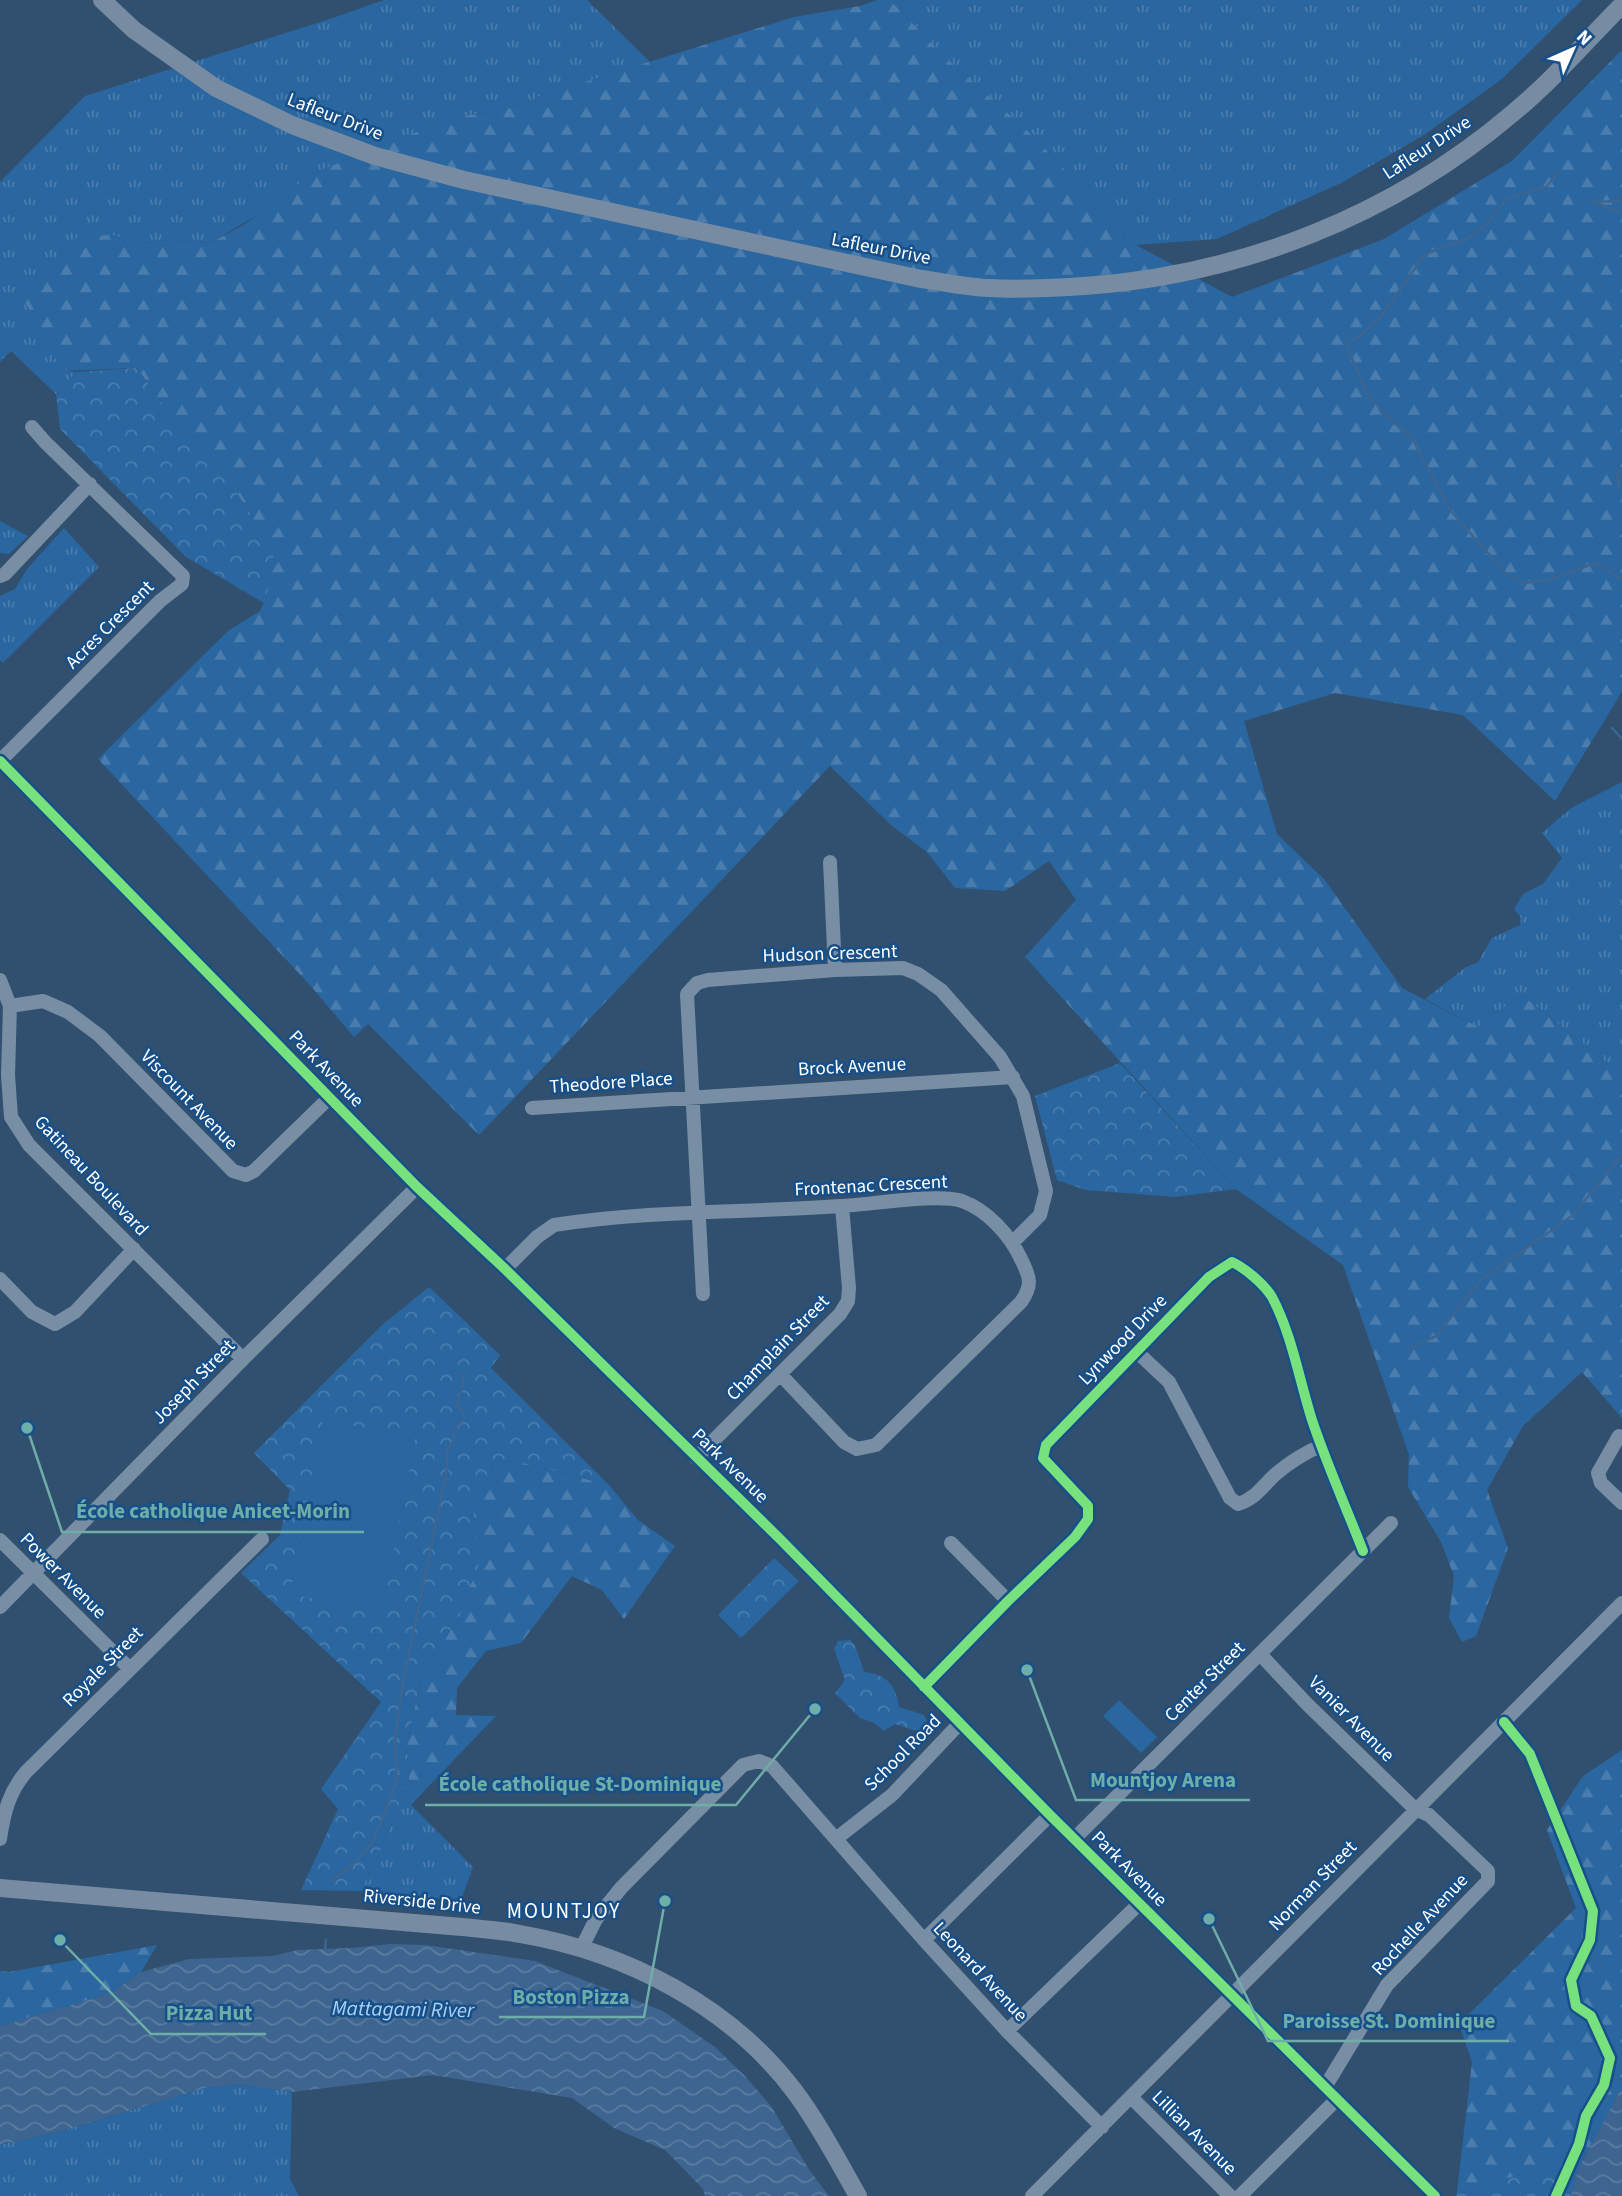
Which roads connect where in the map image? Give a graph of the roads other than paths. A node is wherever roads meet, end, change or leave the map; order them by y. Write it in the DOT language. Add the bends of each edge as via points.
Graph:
graph roads {
  1 [pos="102,0"];
  2 [pos="1622,5"];
  3 [pos="32,427"];
  4 [pos="89,484"];
  5 [pos="0,576"];
  6 [pos="0,761"];
  7 [pos="830,862"];
  8 [pos="835,970"];
  9 [pos="0,980"];
  10 [pos="10,1006"];
  11 [pos="4,1075"];
  12 [pos="1013,1077"];
  13 [pos="694,1096"];
  14 [pos="329,1098"];
  15 [pos="532,1108"];
  16 [pos="417,1187"];
  17 [pos="842,1206"];
  18 [pos="699,1213"];
  19 [pos="1013,1242"];
  20 [pos="134,1249"];
  21 [pos="505,1269"];
  22 [pos="0,1279"];
  23 [pos="703,1294"];
  24 [pos="1137,1352"];
  25 [pos="243,1359"];
  26 [pos="780,1374"];
  27 [pos="1619,1436"];
  28 [pos="1320,1446"];
  29 [pos="696,1458"];
  30 [pos="1622,1503"];
  31 [pos="1391,1522"];
  32 [pos="262,1539"];
  33 [pos="0,1540"];
  34 [pos="951,1543"];
  35 [pos="1363,1551"];
  36 [pos="33,1573"];
  37 [pos="1008,1601"];
  38 [pos="1622,1603"];
  39 [pos="0,1606"];
  40 [pos="1260,1654"];
  41 [pos="129,1668"];
  42 [pos="924,1687"];
  43 [pos="960,1723"];
  44 [pos="1415,1810"];
  45 [pos="1050,1815"];
  46 [pos="837,1838"];
  47 [pos="0,1839"];
  48 [pos="1074,1839"];
  49 [pos="0,1888"];
  50 [pos="1139,1904"];
  51 [pos="924,1940"];
  52 [pos="581,1949"];
  53 [pos="1233,1996"];
  54 [pos="1007,2031"];
  55 [pos="1325,2087"];
  56 [pos="1131,2097"];
  57 [pos="1337,2099"];
  58 [pos="1102,2127"];
  59 [pos="858,2196"];
  60 [pos="1032,2196"];
  61 [pos="1230,2196"];
  62 [pos="1240,2196"];
  63 [pos="1435,2196"];
  1 -- 2 [label="main road, Lafleur Drive" via="134,30 216,88 292,125 375,156 464,180 921,279 989,288 1051,289 1195,272 1262,254 1377,204 1437,170 1514,113"];
  3 -- 4 [label="street, Acres Crescent"];
  4 -- 5 [label="street"];
  4 -- 6 [label="street, Acres Crescent" via="184,576 182,584 160,600"];
  6 -- 14 [label="street, Park Avenue"];
  7 -- 8 [label="street"];
  8 -- 12 [label="street, Hudson Crescent" via="903,968 918,974 941,990 985,1037"];
  8 -- 13 [label="street, Hudson Crescent" via="697,983 687,994"];
  9 -- 10 [label="street, Gatineau Boulevard"];
  10 -- 11 [label="street, Gatineau Boulevard"];
  10 -- 14 [label="street, Viscount Avenue" via="43,1001 68,1012 100,1036 233,1171 246,1175"];
  11 -- 20 [label="street, Gatineau Boulevard" via="11,1117 29,1144"];
  12 -- 13 [label="street, Brock Avenue"];
  12 -- 19 [label="street, Hudson Crescent" via="1023,1096 1046,1191 1040,1215"];
  13 -- 15 [label="street, Theodore Place"];
  13 -- 18 [label="street, Hudson Crescent"];
  14 -- 16 [label="street, Park Avenue"];
  16 -- 21 [label="street, Park Avenue"];
  16 -- 25 [label="street, Joseph Street"];
  17 -- 18 [label="street, Frontenac Crescent"];
  17 -- 19 [label="street, Frontenac Crescent" via="959,1200 977,1208"];
  17 -- 26 [label="street, Champlain Street" via="848,1301"];
  18 -- 21 [label="street, Frontenac Crescent" via="554,1225"];
  18 -- 23 [label="street, Hudson Crescent"];
  19 -- 26 [label="street, Frontenac Crescent" via="1028,1274 1029,1290 1021,1302 876,1445 857,1449 844,1442"];
  20 -- 22 [label="street" via="75,1312 55,1324 32,1312"];
  20 -- 25 [label="street, Gatineau Boulevard"];
  21 -- 29 [label="street, Park Avenue"];
  24 -- 28 [label="street" via="1168,1382 1230,1498 1238,1504 1251,1500 1296,1458"];
  24 -- 28 [label="street, Lynwood Drive" via="1209,1277 1231,1262 1240,1266 1269,1293 1284,1322"];
  24 -- 37 [label="street, Lynwood Drive" via="1046,1445 1043,1458 1088,1506 1088,1519"];
  25 -- 36 [label="street, Joseph Street"];
  26 -- 29 [label="street, Champlain Street"];
  27 -- 30 [label="street" via="1598,1473 1601,1483"];
  28 -- 35 [label="street, Lynwood Drive"];
  29 -- 42 [label="street, Park Avenue"];
  31 -- 35 [label="street, Center Street"];
  32 -- 41 [label="street, Royale Street"];
  33 -- 36 [label="street, Power Avenue"];
  34 -- 37 [label="street"];
  35 -- 40 [label="street, Center Street"];
  36 -- 39 [label="street, Joseph Street"];
  36 -- 41 [label="street, Power Avenue"];
  37 -- 42 [label="street, Lynwood Drive"];
  38 -- 44 [label="street, Norman Street"];
  40 -- 44 [label="street, Vanier Avenue"];
  40 -- 48 [label="street, Center Street"];
  41 -- 47 [label="street, Royale Street" via="13,1787"];
  42 -- 43 [label="street, Park Avenue"];
  43 -- 45 [label="street, Park Avenue"];
  43 -- 46 [label="street, School Road" via="892,1795"];
  44 -- 53 [label="street, Norman Street"];
  44 -- 55 [label="street, Rochelle Avenue" via="1429,1815 1488,1871 1488,1881 1387,1985"];
  45 -- 48 [label="street, Park Avenue"];
  45 -- 51 [label="street"];
  46 -- 51 [label="street, Leonard Avenue"];
  46 -- 52 [label="street" via="772,1766 759,1760 743,1765 621,1888 596,1919"];
  48 -- 50 [label="street, Park Avenue"];
  49 -- 52 [label="main road, Riverside Drive" via="462,1927 520,1934"];
  50 -- 53 [label="street, Park Avenue"];
  50 -- 54 [label="street, Park Avenue"];
  51 -- 54 [label="street, Leonard Avenue"];
  52 -- 59 [label="main road, Riverside Drive" via="660,1980 755,2047 795,2092"];
  53 -- 55 [label="street, Park Avenue"];
  53 -- 56 [label="street, Norman Street"];
  54 -- 58 [label="street, Leonard Avenue"];
  55 -- 57 [label="street, Park Avenue"];
  56 -- 58 [label="street, Norman Street"];
  56 -- 61 [label="street, Lillian Avenue"];
  57 -- 62 [label="street"];
  57 -- 63 [label="street, Park Avenue"];
  58 -- 60 [label="street, Norman Street"];
}
